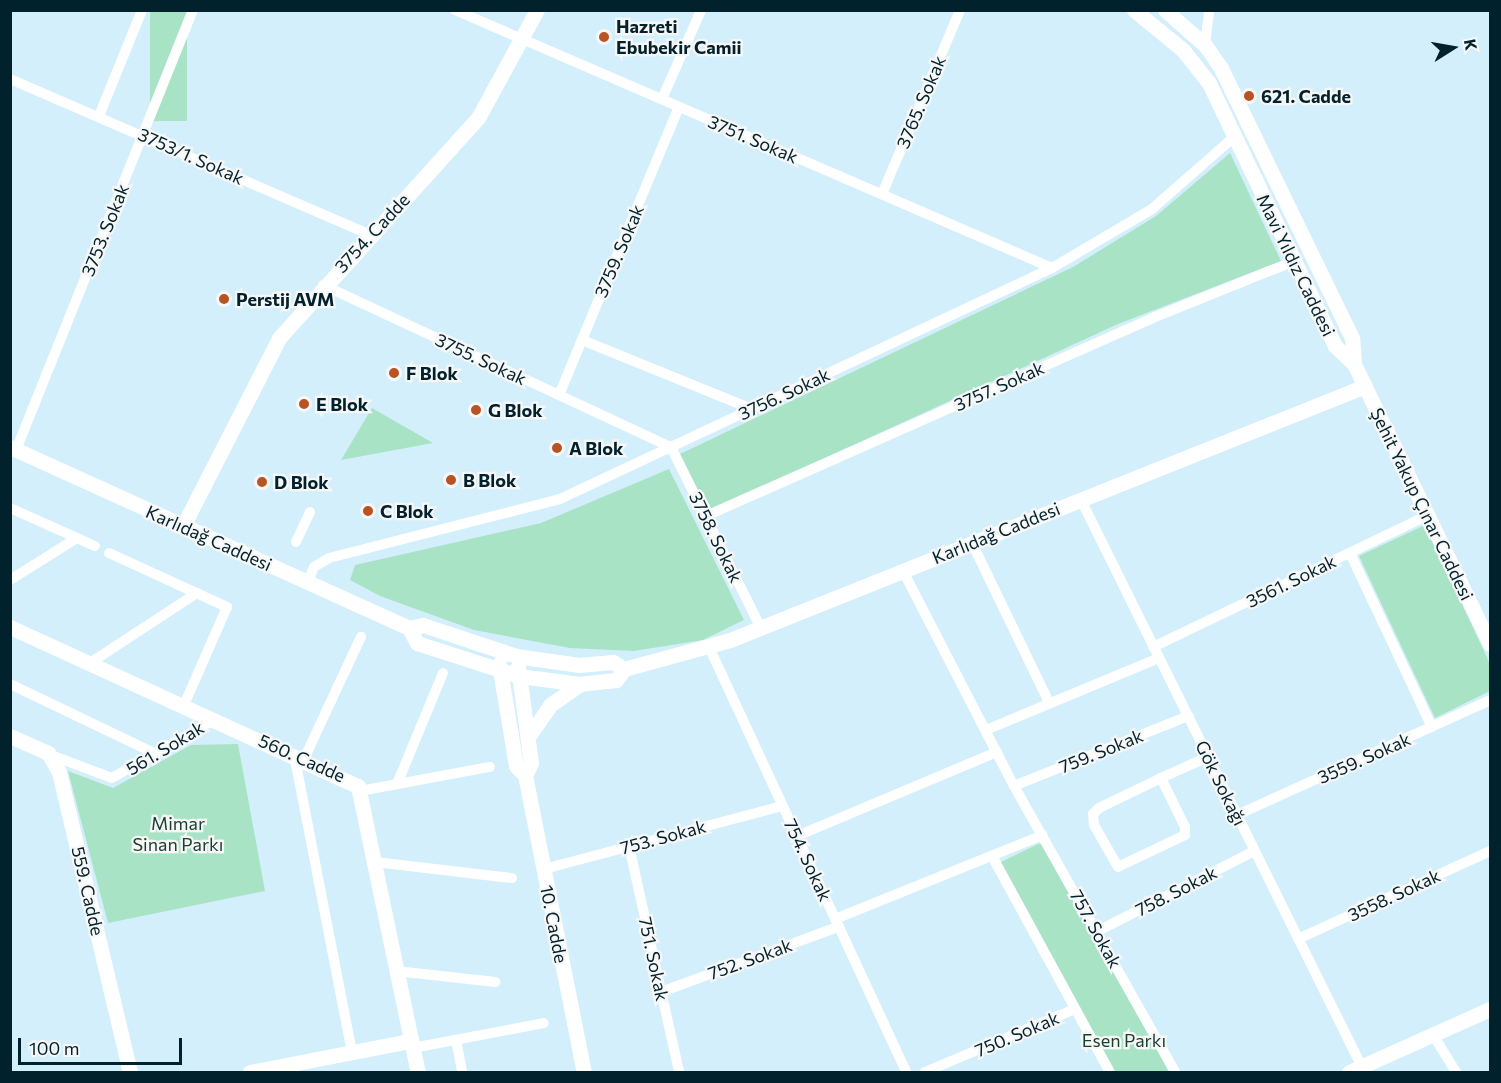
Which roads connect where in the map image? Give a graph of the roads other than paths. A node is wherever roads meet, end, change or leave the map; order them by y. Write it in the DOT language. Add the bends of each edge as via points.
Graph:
graph roads {
  1 [pos="142,10"];
  2 [pos="193,10"];
  3 [pos="454,10"];
  4 [pos="537,10"];
  5 [pos="701,10"];
  6 [pos="960,10"];
  7 [pos="1134,10"];
  8 [pos="1165,10"];
  9 [pos="1209,10"];
  10 [pos="1178,21"];
  11 [pos="1168,36"];
  12 [pos="524,41"];
  13 [pos="1205,45"];
  14 [pos="10,79"];
  15 [pos="662,99"];
  16 [pos="679,107"];
  17 [pos="99,116"];
  18 [pos="143,135"];
  19 [pos="1235,136"];
  20 [pos="882,194"];
  21 [pos="370,235"];
  22 [pos="1294,261"];
  23 [pos="1052,268"];
  24 [pos="324,285"];
  25 [pos="582,340"];
  26 [pos="1354,364"];
  27 [pos="1365,386"];
  28 [pos="559,395"];
  29 [pos="752,409"];
  30 [pos="672,447"];
  31 [pos="13,449"];
  32 [pos="1081,500"];
  33 [pos="10,508"];
  34 [pos="310,512"];
  35 [pos="1429,515"];
  36 [pos="706,516"];
  37 [pos="183,526"];
  38 [pos="77,538"];
  39 [pos="296,542"];
  40 [pos="972,543"];
  41 [pos="94,546"];
  42 [pos="109,553"];
  43 [pos="1350,553"];
  44 [pos="903,571"];
  45 [pos="10,580"];
  46 [pos="307,583"];
  47 [pos="197,593"];
  48 [pos="10,627"];
  49 [pos="409,628"];
  50 [pos="761,628"];
  51 [pos="361,637"];
  52 [pos="1491,644"];
  53 [pos="709,647"];
  54 [pos="1153,647"];
  55 [pos="497,651"];
  56 [pos="516,656"];
  57 [pos="1159,658"];
  58 [pos="90,663"];
  59 [pos="624,669"];
  60 [pos="501,672"];
  61 [pos="443,673"];
  62 [pos="519,676"];
  63 [pos="10,684"];
  64 [pos="580,684"];
  65 [pos="1491,700"];
  66 [pos="1049,702"];
  67 [pos="184,705"];
  68 [pos="1188,716"];
  69 [pos="215,719"];
  70 [pos="1432,727"];
  71 [pos="986,730"];
  72 [pos="10,736"];
  73 [pos="528,737"];
  74 [pos="997,752"];
  75 [pos="48,753"];
  76 [pos="156,754"];
  77 [pos="1208,756"];
  78 [pos="299,757"];
  79 [pos="490,767"];
  80 [pos="525,775"];
  81 [pos="1161,778"];
  82 [pos="397,784"];
  83 [pos="1014,786"];
  84 [pos="360,791"];
  85 [pos="782,806"];
  86 [pos="1237,815"];
  87 [pos="1043,835"];
  88 [pos="797,836"];
  89 [pos="628,846"];
  90 [pos="1254,851"];
  91 [pos="1491,851"];
  92 [pos="992,856"];
  93 [pos="375,862"];
  94 [pos="543,868"];
  95 [pos="512,878"];
  96 [pos="837,923"];
  97 [pos="1098,931"];
  98 [pos="1298,939"];
  99 [pos="396,971"];
  100 [pos="495,982"];
  101 [pos="661,992"];
  102 [pos="1075,1009"];
  103 [pos="1491,1009"];
  104 [pos="544,1023"];
  105 [pos="1433,1035"];
  106 [pos="456,1040"];
  107 [pos="411,1044"];
  108 [pos="352,1052"];
  109 [pos="273,1070"];
  110 [pos="1355,1070"];
  111 [pos="130,1072"];
  112 [pos="250,1072"];
  113 [pos="418,1072"];
  114 [pos="462,1072"];
  115 [pos="584,1072"];
  116 [pos="679,1072"];
  117 [pos="906,1072"];
  118 [pos="925,1072"];
  119 [pos="1110,1072"];
  120 [pos="1175,1072"];
  121 [pos="1456,1072"];
  1 -- 17 [label="street"];
  2 -- 18 [label="street, 3753. Sokak"];
  3 -- 12 [label="street, 3751. Sokak"];
  4 -- 12 [label="main road, 3754. Cadde"];
  5 -- 15 [label="street"];
  6 -- 20 [label="street, 3765. Sokak"];
  7 -- 11 [label="main road, Mavi Yıldız Caddesi"];
  8 -- 10 [label="main road, Mavi Yıldız Caddesi"];
  9 -- 13 [label="street"];
  10 -- 11 [label="main road"];
  10 -- 13 [label="main road, Mavi Yıldız Caddesi"];
  11 -- 19 [label="main road, Mavi Yıldız Caddesi" via="1209,83"];
  12 -- 15 [label="street, 3751. Sokak"];
  12 -- 21 [label="main road, 3754. Cadde" via="478,118"];
  13 -- 26 [label="main road, Mavi Yıldız Caddesi" via="1223,72 1352,338"];
  14 -- 17 [label="street, 3753/1. Sokak"];
  15 -- 16 [label="street, 3751. Sokak"];
  16 -- 20 [label="street, 3751. Sokak"];
  16 -- 25 [label="street, 3759. Sokak"];
  17 -- 18 [label="street, 3753/1. Sokak"];
  18 -- 21 [label="street, 3753/1. Sokak"];
  18 -- 31 [label="street, 3753. Sokak"];
  19 -- 22 [label="main road, Mavi Yıldız Caddesi"];
  19 -- 23 [label="street, 3756. Sokak" via="1152,208"];
  20 -- 23 [label="street, 3751. Sokak"];
  21 -- 24 [label="main road, 3754. Cadde"];
  22 -- 26 [label="main road, Mavi Yıldız Caddesi" via="1335,346"];
  22 -- 36 [label="street, 3757. Sokak" via="1155,317"];
  23 -- 29 [label="street, 3756. Sokak"];
  24 -- 28 [label="street, 3755. Sokak"];
  24 -- 37 [label="main road, 3754. Cadde" via="279,338"];
  25 -- 28 [label="street, 3759. Sokak"];
  25 -- 29 [label="street"];
  26 -- 27 [label="main road, Şehit Yakup Çınar Caddesi"];
  27 -- 32 [label="main road, Karlıdağ Caddesi"];
  27 -- 35 [label="main road, Şehit Yakup Çınar Caddesi"];
  28 -- 30 [label="street, 3755. Sokak"];
  29 -- 30 [label="street, 3756. Sokak"];
  30 -- 36 [label="street, 3758. Sokak"];
  30 -- 46 [label="street, 3756. Sokak" via="560,499 329,558 314,567"];
  31 -- 37 [label="main road, Karlıdağ Caddesi"];
  32 -- 40 [label="main road, Karlıdağ Caddesi"];
  32 -- 54 [label="street, Gök Sokağı"];
  33 -- 38 [label="street"];
  34 -- 39 [label="street"];
  35 -- 43 [label="street, 3561. Sokak"];
  35 -- 52 [label="main road, Şehit Yakup Çınar Caddesi"];
  36 -- 50 [label="street, 3758. Sokak"];
  37 -- 46 [label="main road, Karlıdağ Caddesi"];
  38 -- 41 [label="street"];
  38 -- 45 [label="street"];
  40 -- 44 [label="main road, Karlıdağ Caddesi"];
  40 -- 66 [label="street"];
  42 -- 47 [label="street"];
  43 -- 54 [label="street, 3561. Sokak"];
  43 -- 70 [label="street"];
  44 -- 50 [label="main road, Karlıdağ Caddesi"];
  44 -- 71 [label="street, 757. Sokak"];
  46 -- 49 [label="main road, Karlıdağ Caddesi"];
  47 -- 58 [label="street"];
  47 -- 67 [label="street" via="227,607"];
  48 -- 58 [label="main road, 560. Cadde"];
  49 -- 55 [label="main road, Karlıdağ Caddesi" via="423,625"];
  49 -- 60 [label="main road, Karlıdağ Caddesi" via="417,643"];
  50 -- 53 [label="main road, Karlıdağ Caddesi"];
  51 -- 78 [label="street"];
  53 -- 59 [label="main road, Karlıdağ Caddesi"];
  53 -- 85 [label="street, 754. Sokak"];
  54 -- 57 [label="street, Gök Sokağı"];
  55 -- 56 [label="main road, Karlıdağ Caddesi"];
  55 -- 60 [label="main road, 10. Cadde"];
  56 -- 59 [label="main road, Karlıdağ Caddesi" via="579,664 613,662"];
  56 -- 62 [label="main road, 10. Cadde"];
  57 -- 66 [label="street"];
  57 -- 68 [label="street, Gök Sokağı"];
  58 -- 67 [label="main road, 560. Cadde"];
  59 -- 64 [label="main road, Karlıdağ Caddesi" via="616,680"];
  60 -- 62 [label="main road, Karlıdağ Caddesi"];
  60 -- 80 [label="main road, 10. Cadde" via="516,766"];
  61 -- 82 [label="street"];
  62 -- 64 [label="main road, Karlıdağ Caddesi"];
  62 -- 73 [label="main road, 10. Cadde"];
  63 -- 76 [label="street"];
  64 -- 73 [label="main road" via="550,705"];
  65 -- 70 [label="street, 3559. Sokak"];
  66 -- 71 [label="street"];
  67 -- 69 [label="main road, 560. Cadde"];
  68 -- 77 [label="street, Gök Sokağı"];
  68 -- 83 [label="street, 759. Sokak"];
  69 -- 76 [label="street, 561. Sokak"];
  69 -- 78 [label="main road, 560. Cadde"];
  70 -- 86 [label="street, 3559. Sokak"];
  71 -- 74 [label="street, 757. Sokak"];
  72 -- 75 [label="main road"];
  73 -- 80 [label="main road, 10. Cadde" via="531,764"];
  74 -- 83 [label="street, 757. Sokak"];
  74 -- 88 [label="street"];
  75 -- 76 [label="street, 561. Sokak" via="112,778"];
  75 -- 111 [label="main road, 559. Cadde" via="59,772 76,837"];
  77 -- 81 [label="street"];
  77 -- 86 [label="street, Gök Sokağı"];
  78 -- 84 [label="main road, 560. Cadde" via="350,780"];
  78 -- 108 [label="street"];
  79 -- 82 [label="street"];
  80 -- 94 [label="main road, 10. Cadde"];
  81 -- 81 [label="street" via="1093,814 1094,825 1118,867 1185,835 1185,827"];
  82 -- 84 [label="street"];
  83 -- 87 [label="street, 757. Sokak"];
  84 -- 93 [label="main road, 560. Cadde"];
  85 -- 88 [label="street, 754. Sokak"];
  85 -- 89 [label="street, 753. Sokak"];
  86 -- 90 [label="street, Gök Sokağı"];
  87 -- 92 [label="street, 752. Sokak"];
  87 -- 97 [label="street, 757. Sokak"];
  88 -- 96 [label="street, 754. Sokak"];
  89 -- 94 [label="street, 753. Sokak"];
  89 -- 101 [label="street, 751. Sokak"];
  90 -- 97 [label="street, 758. Sokak"];
  90 -- 98 [label="street, Gök Sokağı"];
  91 -- 98 [label="street, 3558. Sokak"];
  92 -- 96 [label="street, 752. Sokak"];
  92 -- 102 [label="street"];
  93 -- 95 [label="street"];
  93 -- 99 [label="main road, 560. Cadde"];
  94 -- 115 [label="main road, 10. Cadde"];
  96 -- 101 [label="street, 752. Sokak"];
  96 -- 117 [label="street, 754. Sokak"];
  97 -- 120 [label="street, 757. Sokak"];
  98 -- 110 [label="street, Gök Sokağı"];
  99 -- 100 [label="street"];
  99 -- 107 [label="main road, 560. Cadde"];
  101 -- 116 [label="street, 751. Sokak"];
  102 -- 118 [label="street, 750. Sokak"];
  102 -- 119 [label="street"];
  103 -- 105 [label="main road"];
  104 -- 106 [label="street"];
  105 -- 110 [label="main road"];
  105 -- 121 [label="street"];
  106 -- 107 [label="street"];
  106 -- 114 [label="street"];
  107 -- 108 [label="main road"];
  107 -- 113 [label="main road, 560. Cadde"];
  108 -- 109 [label="main road"];
  109 -- 112 [label="main road"];
}
